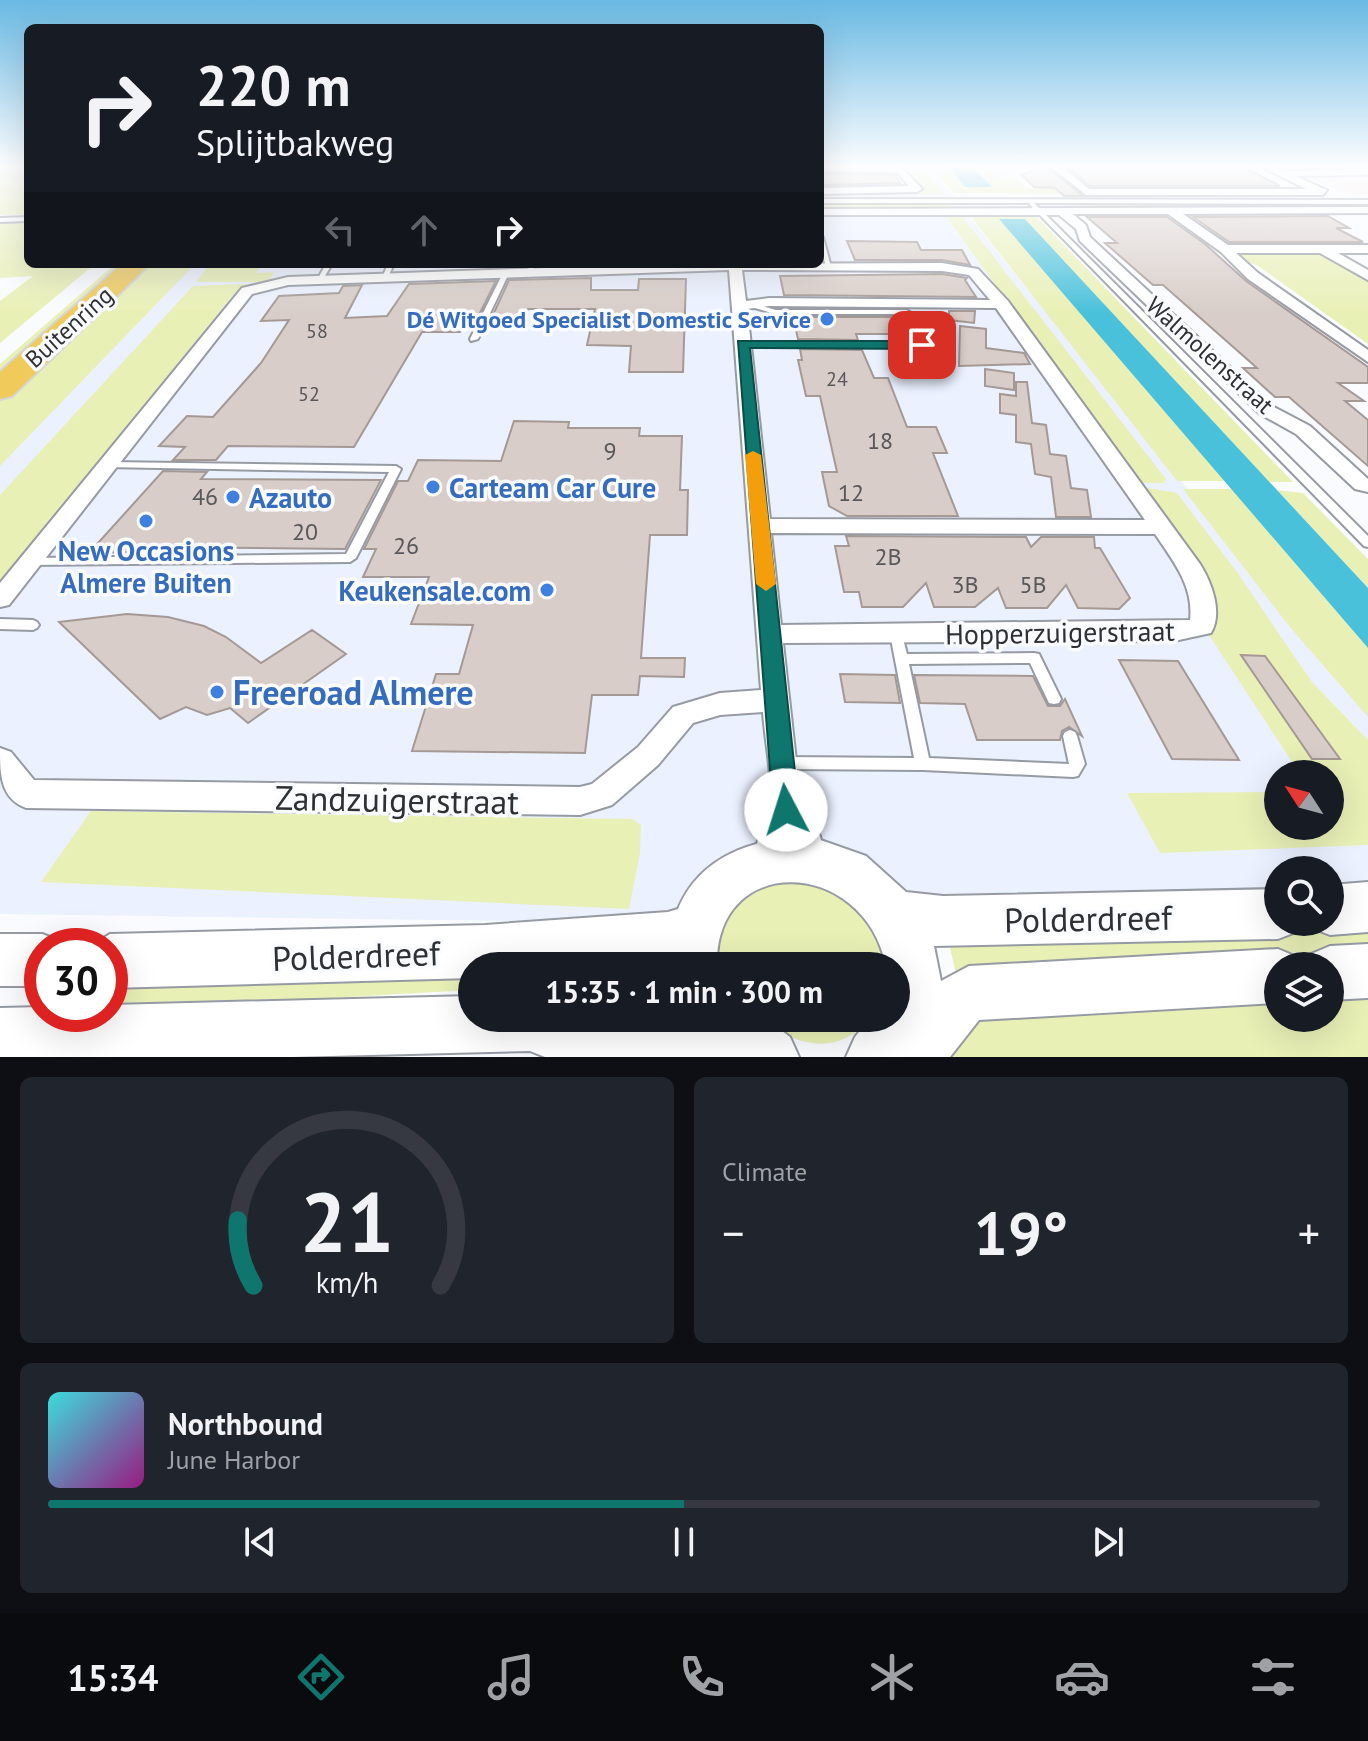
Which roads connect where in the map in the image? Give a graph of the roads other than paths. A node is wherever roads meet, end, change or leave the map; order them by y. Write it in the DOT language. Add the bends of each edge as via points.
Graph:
graph roads {
  1 [pos="1042,214"];
  2 [pos="1066,214"];
  3 [pos="1176,214"];
  4 [pos="24,219"];
  5 [pos="0,220"];
  6 [pos="1225,249"];
  7 [pos="1323,249"];
  8 [pos="1368,249"];
  9 [pos="824,250"];
  10 [pos="824,266"];
  11 [pos="829,266"];
  12 [pos="100,268"];
  13 [pos="133,268"];
  14 [pos="327,268"];
  15 [pos="532,268"];
  16 [pos="736,268"];
  17 [pos="464,270"];
  18 [pos="388,271"];
  19 [pos="506,273"];
  20 [pos="1368,276"];
  21 [pos="320,280"];
  22 [pos="1003,304"];
  23 [pos="748,306"];
  24 [pos="474,339"];
  25 [pos="743,344"];
  26 [pos="0,356"];
  27 [pos="1368,357"];
  28 [pos="0,389"];
  29 [pos="108,465"];
  30 [pos="1368,486"];
  31 [pos="759,526"];
  32 [pos="1161,527"];
  33 [pos="1368,543"];
  34 [pos="30,562"];
  35 [pos="0,599"];
  36 [pos="0,624"];
  37 [pos="33,625"];
  38 [pos="998,633"];
  39 [pos="772,634"];
  40 [pos="896,634"];
  41 [pos="1008,658"];
  42 [pos="901,659"];
  43 [pos="1054,699"];
  44 [pos="775,700"];
  45 [pos="1070,736"];
  46 [pos="0,761"];
  47 [pos="782,763"];
  48 [pos="923,764"];
  49 [pos="789,860"];
  50 [pos="1368,907"];
  51 [pos="1344,909"];
  52 [pos="1264,914"];
  53 [pos="899,916"];
  54 [pos="692,948"];
  55 [pos="0,960"];
  56 [pos="24,960"];
  57 [pos="128,961"];
  58 [pos="1368,971"];
  59 [pos="1344,972"];
  60 [pos="1264,977"];
  61 [pos="458,1023"];
  62 [pos="556,1032"];
  63 [pos="636,1032"];
  64 [pos="724,1032"];
  65 [pos="0,1036"];
  66 [pos="770,1057"];
  67 [pos="875,1057"];
  68 [pos="918,1057"];
  1 -- 33 [label="lane"];
  2 -- 30 [label="street, Walmolenstraat" via="1082,228 1084,238 1266,410 1303,430"];
  3 -- 6 [label="street"];
  4 -- 5 [label="lane"];
  6 -- 7 [label="street"];
  6 -- 27 [label="street" via="1253,276"];
  7 -- 8 [label="street"];
  7 -- 20 [label="street"];
  9 -- 11 [label="lane"];
  10 -- 11 [label="street, Hopperzuigerstraat"];
  11 -- 22 [label="street, Hopperzuigerstraat" via="956,268 982,278"];
  12 -- 26 [label="highway, Buitenring"];
  13 -- 28 [label="highway, Buitenring"];
  14 -- 21 [label="lane"];
  15 -- 19 [label="street"];
  16 -- 23 [label="street"];
  17 -- 18 [label="street"];
  17 -- 19 [label="street"];
  18 -- 21 [label="street"];
  19 -- 24 [label="lane"];
  21 -- 29 [label="street" via="247,291"];
  22 -- 23 [label="street"];
  22 -- 32 [label="street, Hopperzuigerstraat"];
  23 -- 25 [label="street"];
  23 -- 25 [label="lane" via="775,312 906,312 922,345"];
  25 -- 31 [label="street"];
  29 -- 34 [label="street"];
  29 -- 34 [label="lane" via="396,469 350,558"];
  31 -- 32 [label="street"];
  31 -- 39 [label="street"];
  32 -- 38 [label="street, Hopperzuigerstraat" via="1192,570 1204,604 1202,627 1174,632"];
  34 -- 35 [label="street"];
  36 -- 37 [label="lane"];
  38 -- 40 [label="street, Hopperzuigerstraat"];
  38 -- 41 [label="lane"];
  39 -- 40 [label="street, Hopperzuigerstraat"];
  39 -- 44 [label="street"];
  40 -- 42 [label="lane"];
  41 -- 42 [label="lane"];
  41 -- 43 [label="lane" via="1034,658"];
  42 -- 48 [label="lane"];
  44 -- 46 [label="street, Zandzuigerstraat" via="720,704 683,715 648,756 601,795 580,801 26,794"];
  44 -- 47 [label="street"];
  45 -- 48 [label="lane" via="1078,764 1073,771"];
  47 -- 48 [label="lane"];
  47 -- 49 [label="street" via="786,810 775,831"];
  49 -- 53 [label="main road" via="833,865 857,877"];
  49 -- 54 [label="main road" via="751,867 717,891"];
  50 -- 51 [label="main road"];
  52 -- 53 [label="main road, Polderdreef" via="943,922"];
  53 -- 67 [label="main road" via="913,959 911,1005 890,1044"];
  54 -- 57 [label="main road, Polderdreef" via="668,938 485,951"];
  55 -- 56 [label="main road"];
  58 -- 59 [label="main road"];
  60 -- 68 [label="main road" via="969,993 933,1028"];
  61 -- 65 [label="main road"];
  62 -- 63 [label="main road"];
  64 -- 66 [label="main road" via="741,1035"];
}
